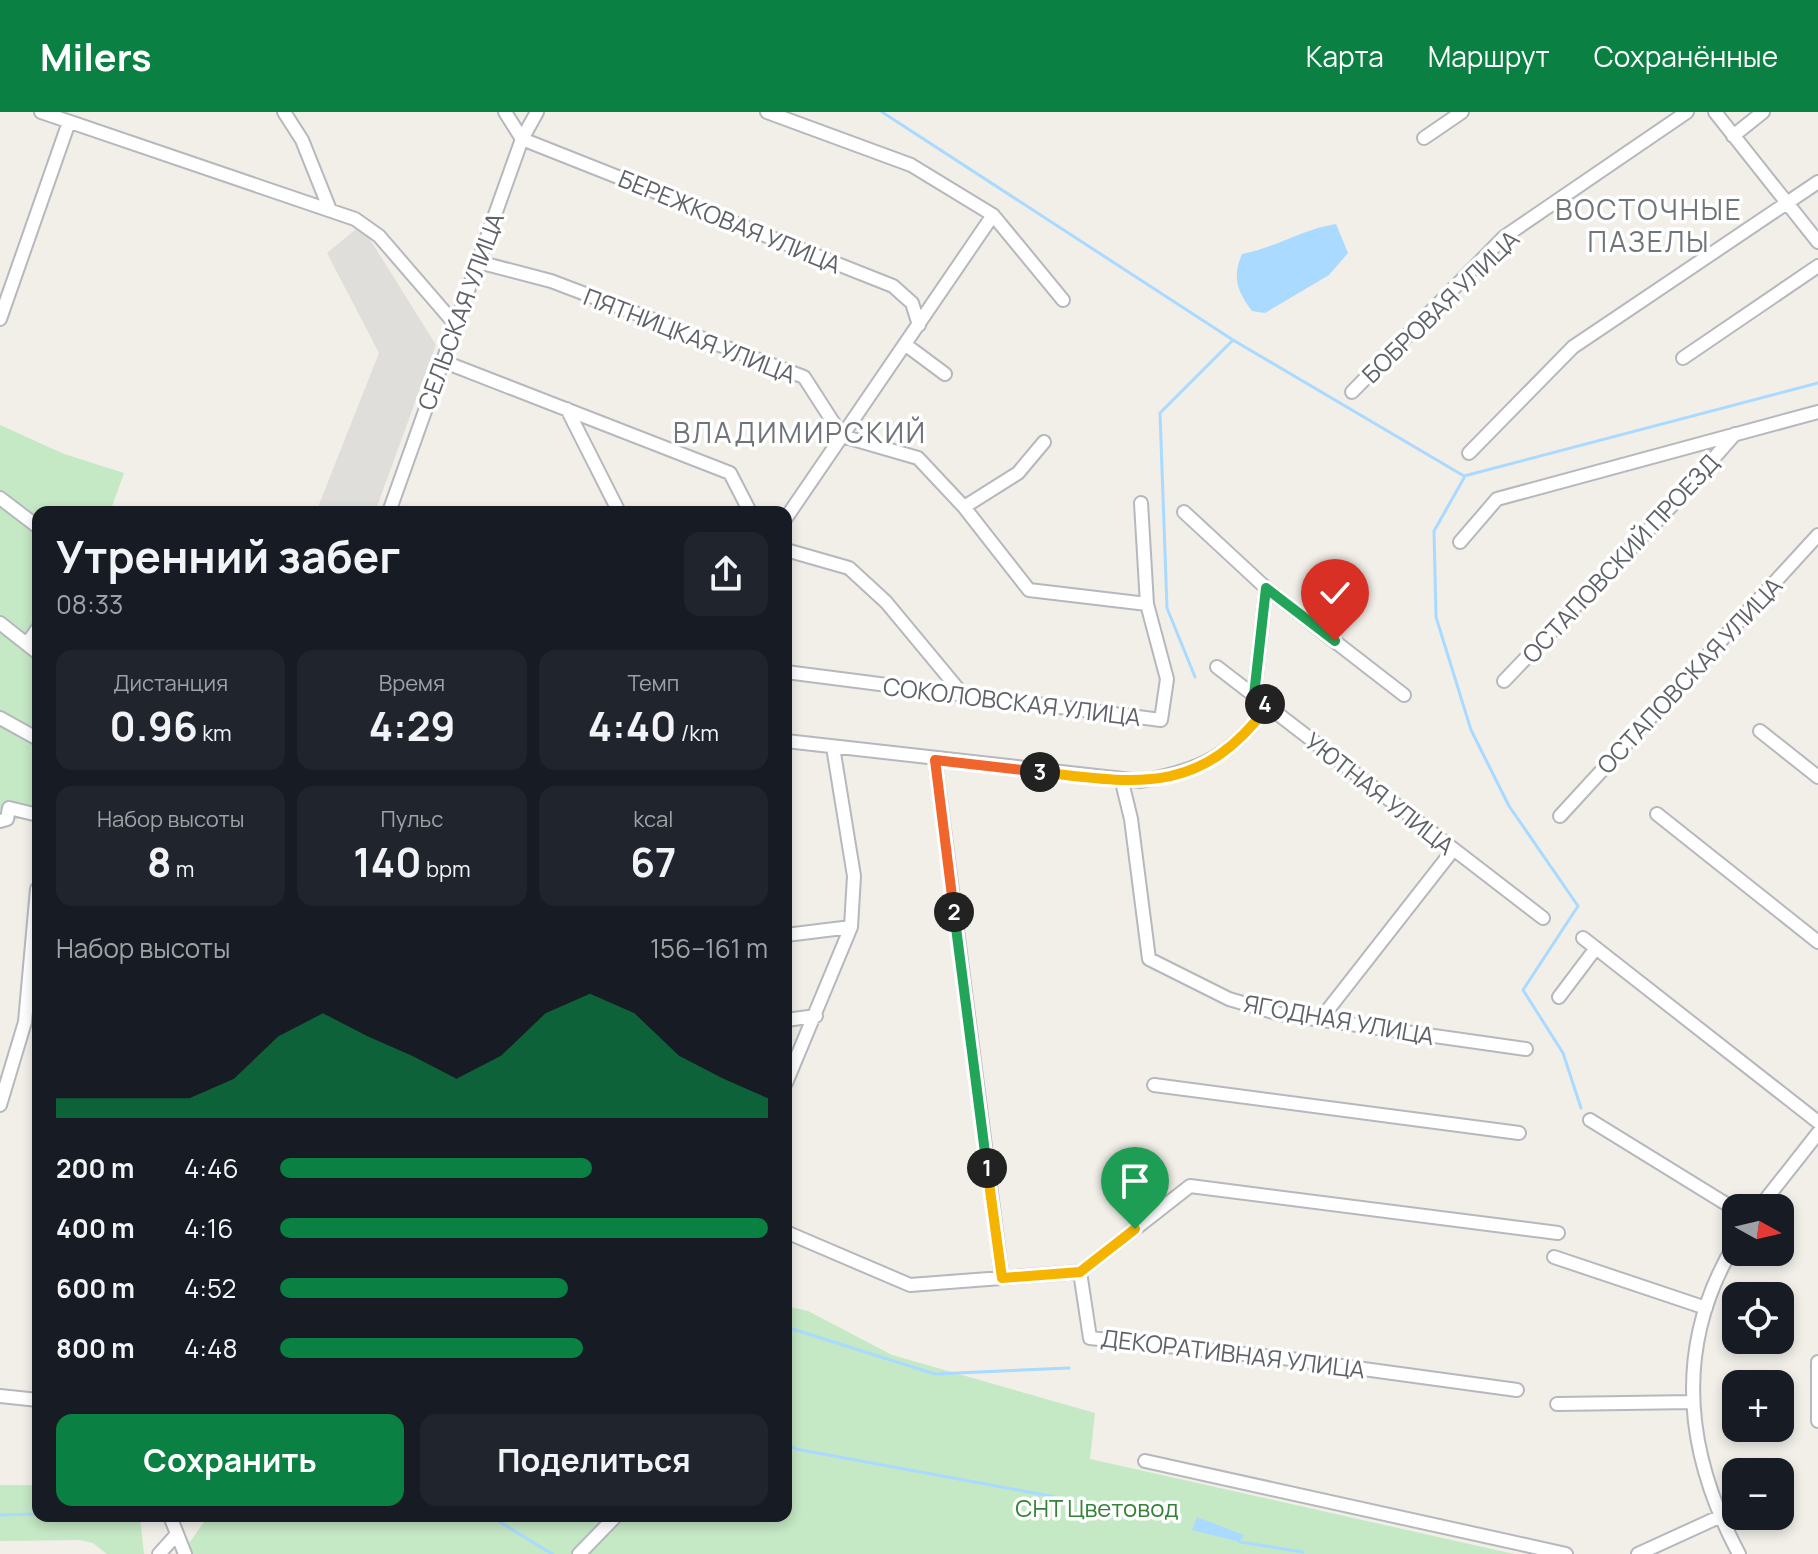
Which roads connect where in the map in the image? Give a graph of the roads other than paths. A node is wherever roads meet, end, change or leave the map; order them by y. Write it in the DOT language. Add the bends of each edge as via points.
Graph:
graph roads {
  1 [pos="41,112"];
  2 [pos="284,112"];
  3 [pos="505,112"];
  4 [pos="537,112"];
  5 [pos="767,112"];
  6 [pos="1462,112"];
  7 [pos="1687,112"];
  8 [pos="1715,112"];
  9 [pos="1763,112"];
  10 [pos="69,122"];
  11 [pos="1733,136"];
  12 [pos="1424,138"];
  13 [pos="522,139"];
  14 [pos="1818,182"];
  15 [pos="1789,203"];
  16 [pos="330,210"];
  17 [pos="993,215"];
  18 [pos="1818,242"];
  19 [pos="478,262"];
  20 [pos="1818,266"];
  21 [pos="1063,300"];
  22 [pos="0,319"];
  23 [pos="455,324"];
  24 [pos="919,325"];
  25 [pos="906,345"];
  26 [pos="1683,358"];
  27 [pos="442,361"];
  28 [pos="945,374"];
  29 [pos="1352,392"];
  30 [pos="567,409"];
  31 [pos="1818,412"];
  32 [pos="1735,434"];
  33 [pos="842,436"];
  34 [pos="1044,442"];
  35 [pos="1469,453"];
  36 [pos="0,498"];
  37 [pos="1141,503"];
  38 [pos="391,506"];
  39 [pos="616,506"];
  40 [pos="747,506"];
  41 [pos="964,507"];
  42 [pos="792,509"];
  43 [pos="1184,512"];
  44 [pos="32,522"];
  45 [pos="1818,535"];
  46 [pos="1460,542"];
  47 [pos="792,552"];
  48 [pos="1266,588"];
  49 [pos="1147,604"];
  50 [pos="0,623"];
  51 [pos="32,637"];
  52 [pos="27,644"];
  53 [pos="32,648"];
  54 [pos="1217,667"];
  55 [pos="792,673"];
  56 [pos="1504,681"];
  57 [pos="1254,695"];
  58 [pos="1404,695"];
  59 [pos="964,696"];
  60 [pos="1268,706"];
  61 [pos="0,718"];
  62 [pos="1760,731"];
  63 [pos="32,736"];
  64 [pos="792,742"];
  65 [pos="833,747"];
  66 [pos="935,760"];
  67 [pos="1818,777"];
  68 [pos="1122,782"];
  69 [pos="32,814"];
  70 [pos="1657,814"];
  71 [pos="1560,816"];
  72 [pos="0,821"];
  73 [pos="1453,850"];
  74 [pos="1543,918"];
  75 [pos="851,927"];
  76 [pos="792,934"];
  77 [pos="1583,938"];
  78 [pos="1818,942"];
  79 [pos="1596,948"];
  80 [pos="32,955"];
  81 [pos="1559,997"];
  82 [pos="816,1016"];
  83 [pos="792,1019"];
  84 [pos="1320,1020"];
  85 [pos="0,1048"];
  86 [pos="1526,1049"];
  87 [pos="16,1050"];
  88 [pos="792,1070"];
  89 [pos="1154,1085"];
  90 [pos="0,1105"];
  91 [pos="1590,1120"];
  92 [pos="1818,1122"];
  93 [pos="1519,1133"];
  94 [pos="1818,1133"];
  95 [pos="1770,1194"];
  96 [pos="1722,1201"];
  97 [pos="1558,1233"];
  98 [pos="792,1235"];
  99 [pos="1554,1257"];
  100 [pos="1725,1266"];
  101 [pos="1080,1272"];
  102 [pos="1002,1278"];
  103 [pos="1706,1308"];
  104 [pos="1818,1362"];
  105 [pos="1517,1390"];
  106 [pos="0,1396"];
  107 [pos="32,1399"];
  108 [pos="1693,1402"];
  109 [pos="1557,1404"];
  110 [pos="1818,1421"];
  111 [pos="1145,1461"];
  112 [pos="1719,1517"];
  113 [pos="172,1522"];
  114 [pos="610,1522"];
  115 [pos="177,1534"];
  116 [pos="159,1554"];
  117 [pos="185,1554"];
  118 [pos="579,1554"];
  119 [pos="1566,1554"];
  120 [pos="1638,1554"];
  121 [pos="1739,1554"];
  1 -- 10 [label="street"];
  2 -- 16 [label="street" via="302,140"];
  3 -- 13 [label="street"];
  4 -- 13 [label="street, СЕЛЬСКАЯ УЛИЦА"];
  5 -- 17 [label="street" via="911,165"];
  6 -- 12 [label="street"];
  7 -- 29 [label="street, БОБРОВАЯ УЛИЦА" via="1504,237"];
  8 -- 11 [label="street"];
  9 -- 11 [label="street"];
  10 -- 16 [label="street"];
  10 -- 22 [label="street"];
  11 -- 15 [label="street"];
  13 -- 19 [label="street, СЕЛЬСКАЯ УЛИЦА"];
  13 -- 24 [label="street, БЕРЕЖКОВАЯ УЛИЦА" via="893,286 912,303"];
  14 -- 15 [label="street"];
  15 -- 18 [label="street"];
  15 -- 35 [label="street" via="1573,347"];
  16 -- 23 [label="street" via="379,236"];
  17 -- 21 [label="street"];
  17 -- 24 [label="street"];
  19 -- 23 [label="street, СЕЛЬСКАЯ УЛИЦА"];
  19 -- 33 [label="street, ПЯТНИЦКАЯ УЛИЦА" via="551,281 804,377"];
  20 -- 26 [label="street"];
  23 -- 27 [label="street, СЕЛЬСКАЯ УЛИЦА"];
  24 -- 25 [label="street"];
  25 -- 28 [label="street"];
  25 -- 33 [label="street"];
  27 -- 30 [label="street"];
  27 -- 38 [label="street, СЕЛЬСКАЯ УЛИЦА"];
  30 -- 39 [label="street"];
  30 -- 40 [label="street" via="730,473"];
  31 -- 32 [label="street"];
  32 -- 46 [label="street" via="1497,499"];
  32 -- 56 [label="street, ОСТАПОВСКИЙ ПРОЕЗД"];
  33 -- 41 [label="street" via="918,458"];
  33 -- 42 [label="street"];
  34 -- 41 [label="street" via="1018,473"];
  36 -- 44 [label="street"];
  37 -- 49 [label="street, СОКОЛОВСКАЯ УЛИЦА"];
  41 -- 49 [label="street" via="1029,590"];
  43 -- 48 [label="street"];
  45 -- 71 [label="street, ОСТАПОВСКАЯ УЛИЦА"];
  47 -- 59 [label="street" via="849,568 895,613"];
  48 -- 57 [label="street"];
  48 -- 58 [label="street"];
  49 -- 59 [label="street, СОКОЛОВСКАЯ УЛИЦА" via="1167,679 1161,720"];
  50 -- 52 [label="street"];
  51 -- 52 [label="street"];
  52 -- 53 [label="street"];
  54 -- 57 [label="street, УЮТНАЯ УЛИЦА"];
  55 -- 59 [label="street, СОКОЛОВСКАЯ УЛИЦА"];
  57 -- 60 [label="street, УЮТНАЯ УЛИЦА"];
  60 -- 68 [label="street" via="1242,739 1215,760 1186,773"];
  60 -- 73 [label="street, УЮТНАЯ УЛИЦА"];
  61 -- 63 [label="street"];
  62 -- 67 [label="street"];
  64 -- 65 [label="street"];
  65 -- 66 [label="street"];
  65 -- 75 [label="street" via="854,876"];
  66 -- 68 [label="street"];
  66 -- 102 [label="street"];
  68 -- 84 [label="street, ЯГОДНАЯ УЛИЦА" via="1149,959 1243,1004"];
  69 -- 72 [label="street" via="9,808 7,819"];
  70 -- 78 [label="street"];
  73 -- 74 [label="street, УЮТНАЯ УЛИЦА"];
  73 -- 84 [label="street"];
  75 -- 76 [label="street"];
  75 -- 82 [label="street"];
  77 -- 79 [label="street"];
  79 -- 81 [label="street"];
  79 -- 92 [label="street"];
  80 -- 87 [label="street"];
  82 -- 83 [label="street"];
  82 -- 88 [label="street"];
  84 -- 86 [label="street, ЯГОДНАЯ УЛИЦА"];
  85 -- 87 [label="street"];
  87 -- 90 [label="street"];
  89 -- 93 [label="street"];
  91 -- 96 [label="street"];
  94 -- 95 [label="street"];
  97 -- 101 [label="street" via="1190,1186"];
  98 -- 102 [label="street" via="910,1285"];
  99 -- 103 [label="street"];
  100 -- 103 [label="street"];
  101 -- 102 [label="street"];
  101 -- 105 [label="street, ДЕКОРАТИВНАЯ УЛИЦА" via="1090,1338"];
  103 -- 108 [label="street" via="1694,1358"];
  104 -- 110 [label="street"];
  106 -- 107 [label="street"];
  108 -- 109 [label="street"];
  108 -- 112 [label="street" via="1700,1464"];
  111 -- 119 [label="street"];
  112 -- 120 [label="street"];
  112 -- 121 [label="street"];
  113 -- 115 [label="street"];
  114 -- 118 [label="street"];
  115 -- 116 [label="street"];
  115 -- 117 [label="street"];
}
